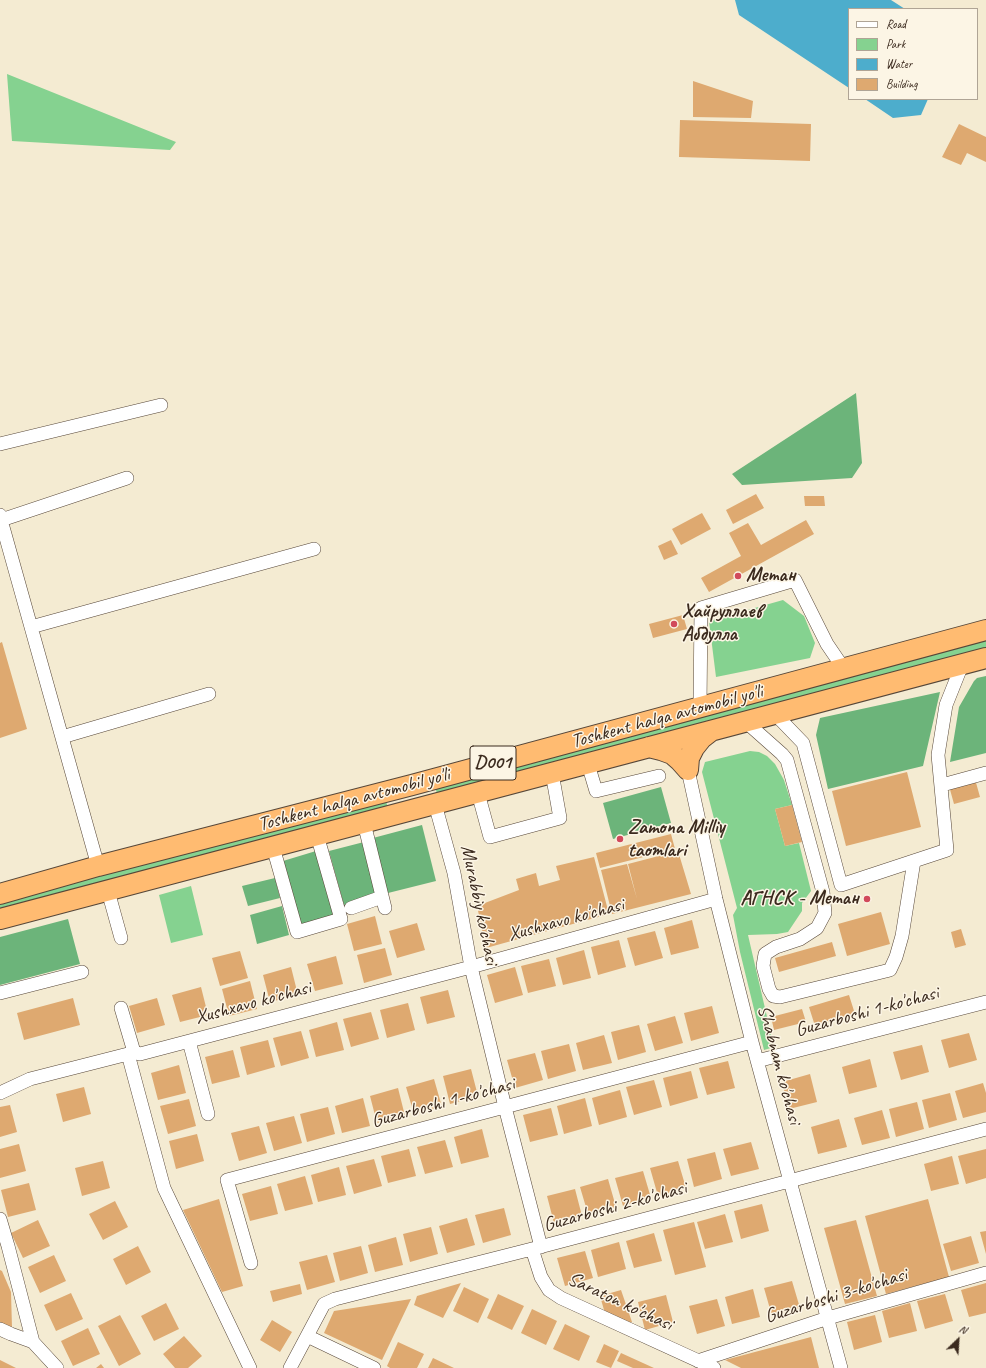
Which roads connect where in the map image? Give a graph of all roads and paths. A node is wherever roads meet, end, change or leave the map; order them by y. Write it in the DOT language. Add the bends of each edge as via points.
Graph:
graph roads {
  1 [pos="161,405"];
  2 [pos="0,444"];
  3 [pos="127,478"];
  4 [pos="0,519"];
  5 [pos="314,549"];
  6 [pos="31,627"];
  7 [pos="986,630"];
  8 [pos="986,658"];
  9 [pos="962,665"];
  10 [pos="844,669"];
  11 [pos="209,694"];
  12 [pos="700,708"];
  13 [pos="775,714"];
  14 [pos="746,722"];
  15 [pos="712,731"];
  16 [pos="62,737"];
  17 [pos="649,748"];
  18 [pos="588,764"];
  19 [pos="688,770"];
  20 [pos="552,773"];
  21 [pos="986,774"];
  22 [pos="659,776"];
  23 [pos="412,785"];
  24 [pos="942,785"];
  25 [pos="478,793"];
  26 [pos="427,806"];
  27 [pos="364,823"];
  28 [pos="317,835"];
  29 [pos="273,847"];
  30 [pos="914,861"];
  31 [pos="98,866"];
  32 [pos="108,891"];
  33 [pos="0,894"];
  34 [pos="716,899"];
  35 [pos="351,908"];
  36 [pos="0,919"];
  37 [pos="121,938"];
  38 [pos="471,967"];
  39 [pos="82,972"];
  40 [pos="0,993"];
  41 [pos="986,1002"];
  42 [pos="121,1008"];
  43 [pos="189,1041"];
  44 [pos="752,1042"];
  45 [pos="131,1053"];
  46 [pos="757,1062"];
  47 [pos="0,1093"];
  48 [pos="505,1108"];
  49 [pos="208,1114"];
  50 [pos="986,1129"];
  51 [pos="790,1181"];
  52 [pos="0,1219"];
  53 [pos="4,1247"];
  54 [pos="537,1248"];
  55 [pos="251,1263"];
  56 [pos="986,1273"];
  57 [pos="828,1318"];
  58 [pos="0,1329"];
  59 [pos="307,1336"];
  60 [pos="33,1342"];
  61 [pos="698,1360"];
  62 [pos="57,1368"];
  63 [pos="250,1368"];
  64 [pos="290,1368"];
  65 [pos="374,1368"];
  66 [pos="714,1368"];
  67 [pos="841,1368"];
  1 -- 2 [label="street"];
  3 -- 4 [label="street"];
  4 -- 6 [label="street"];
  5 -- 6 [label="street"];
  6 -- 16 [label="street"];
  7 -- 10 [label="highway, Toshkent halqa avtomobil yo'li / D001"];
  8 -- 9 [label="highway, Toshkent halqa avtomobil yo'li / D001"];
  9 -- 13 [label="highway, Toshkent halqa avtomobil yo'li / D001"];
  9 -- 24 [label="street" via="946,705 938,755"];
  10 -- 12 [label="highway, Toshkent halqa avtomobil yo'li / D001"];
  10 -- 12 [label="street" via="827,644 796,580 701,608"];
  11 -- 16 [label="street"];
  12 -- 23 [label="highway, Toshkent halqa avtomobil yo'li / D001"];
  13 -- 14 [label="highway, Toshkent halqa avtomobil yo'li / D001"];
  13 -- 30 [label="street" via="803,743 841,885"];
  14 -- 15 [label="highway, Toshkent halqa avtomobil yo'li / D001"];
  14 -- 30 [label="street" via="787,760 823,892 825,913 817,928 800,939 776,947 765,954 763,966 773,996 780,997 890,970 902,936"];
  15 -- 17 [label="highway, Toshkent halqa avtomobil yo'li / D001"];
  15 -- 19 [label="highway" via="694,748 689,758"];
  16 -- 31 [label="street"];
  17 -- 18 [label="highway, Toshkent halqa avtomobil yo'li / D001"];
  17 -- 19 [label="highway" via="672,754"];
  18 -- 20 [label="highway, Toshkent halqa avtomobil yo'li / D001"];
  18 -- 22 [label="street" via="596,791"];
  19 -- 34 [label="street, Shabnam ko'chasi"];
  20 -- 25 [label="highway, Toshkent halqa avtomobil yo'li / D001"];
  20 -- 25 [label="street" via="560,818 490,837"];
  21 -- 24 [label="street"];
  23 -- 26 [label="highway"];
  23 -- 31 [label="highway, Toshkent halqa avtomobil yo'li / D001"];
  24 -- 30 [label="street" via="947,850"];
  25 -- 26 [label="highway, Toshkent halqa avtomobil yo'li / D001"];
  26 -- 27 [label="highway, Toshkent halqa avtomobil yo'li / D001"];
  26 -- 38 [label="street, Murabbiy ko'chasi" via="454,872"];
  27 -- 28 [label="highway, Toshkent halqa avtomobil yo'li / D001"];
  27 -- 35 [label="street" via="384,903"];
  28 -- 29 [label="highway, Toshkent halqa avtomobil yo'li / D001"];
  28 -- 29 [label="street" via="341,919 297,932"];
  29 -- 32 [label="highway, Toshkent halqa avtomobil yo'li / D001"];
  31 -- 33 [label="highway, Toshkent halqa avtomobil yo'li / D001"];
  32 -- 36 [label="highway, Toshkent halqa avtomobil yo'li / D001"];
  32 -- 37 [label="street"];
  34 -- 38 [label="street, Xushxavo ko'chasi"];
  34 -- 44 [label="street, Shabnam ko'chasi"];
  38 -- 43 [label="street, Xushxavo ko'chasi"];
  38 -- 48 [label="street, Murabbiy ko'chasi"];
  39 -- 40 [label="street"];
  41 -- 46 [label="street, Guzarboshi 1-ko'chasi"];
  42 -- 45 [label="street"];
  43 -- 45 [label="street, Xushxavo ko'chasi" via="140,1054"];
  43 -- 49 [label="street"];
  44 -- 46 [label="street, Shabnam ko'chasi"];
  44 -- 48 [label="street, Guzarboshi 1-ko'chasi"];
  45 -- 47 [label="street, Xushxavo ko'chasi" via="30,1079"];
  45 -- 63 [label="street" via="164,1188"];
  46 -- 51 [label="street, Shabnam ko'chasi"];
  48 -- 54 [label="street, Murabbiy ko'chasi"];
  48 -- 55 [label="street, Guzarboshi 1-ko'chasi" via="227,1180"];
  50 -- 51 [label="street, Guzarboshi 2-ko'chasi"];
  51 -- 54 [label="street, Guzarboshi 2-ko'chasi"];
  51 -- 57 [label="street, Shabnam ko'chasi"];
  52 -- 53 [label="street"];
  53 -- 60 [label="street"];
  54 -- 59 [label="street, Guzarboshi 2-ko'chasi" via="335,1299 324,1304"];
  54 -- 61 [label="street, Saraton ko'chasi" via="541,1277 549,1290 561,1298"];
  56 -- 57 [label="street, Guzarboshi 3-ko'chasi"];
  57 -- 61 [label="street, Guzarboshi 3-ko'chasi"];
  57 -- 67 [label="street, Shabnam ko'chasi"];
  58 -- 60 [label="street"];
  59 -- 64 [label="street, Guzarboshi 2-ko'chasi"];
  59 -- 65 [label="street"];
  60 -- 62 [label="street"];
  61 -- 66 [label="street, Saraton ko'chasi"];
}
